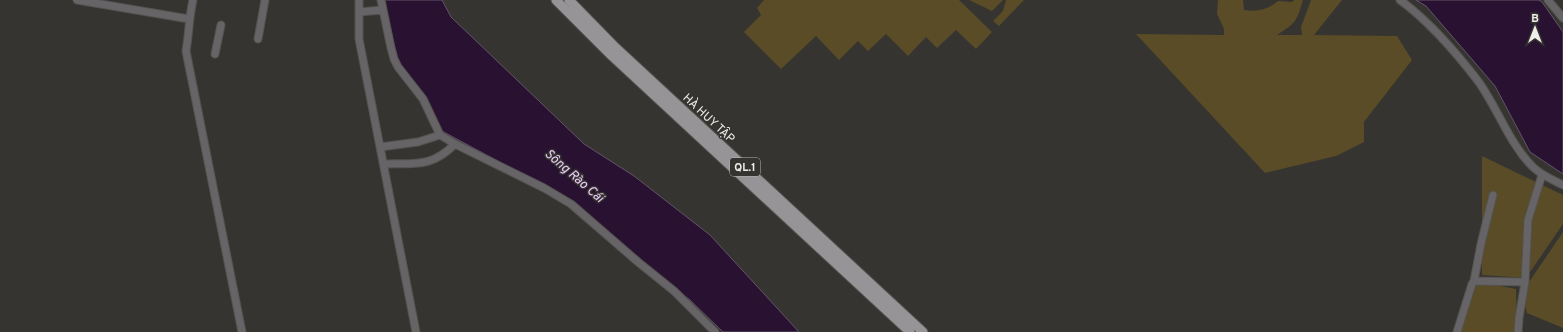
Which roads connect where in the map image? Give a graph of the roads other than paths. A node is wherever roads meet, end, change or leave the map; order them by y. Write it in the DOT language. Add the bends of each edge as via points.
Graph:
graph roads {
  1 [pos="77,0"];
  2 [pos="193,0"];
  3 [pos="265,0"];
  4 [pos="359,0"];
  5 [pos="381,0"];
  6 [pos="556,0"];
  7 [pos="568,0"];
  8 [pos="1400,0"];
  9 [pos="1548,0"];
  10 [pos="383,10"];
  11 [pos="359,12"];
  12 [pos="1563,18"];
  13 [pos="189,19"];
  14 [pos="221,25"];
  15 [pos="258,39"];
  16 [pos="215,54"];
  17 [pos="440,135"];
  18 [pos="455,144"];
  19 [pos="380,147"];
  20 [pos="384,164"];
  21 [pos="1542,175"];
  22 [pos="1563,185"];
  23 [pos="1493,196"];
  24 [pos="1474,281"];
  25 [pos="1525,282"];
  26 [pos="242,332"];
  27 [pos="416,332"];
  28 [pos="715,332"];
  29 [pos="910,332"];
  30 [pos="923,332"];
  31 [pos="1457,332"];
  32 [pos="1518,332"];
  1 -- 13 [label="street"];
  2 -- 13 [label="street"];
  3 -- 15 [label="street"];
  4 -- 11 [label="street"];
  5 -- 10 [label="street"];
  6 -- 29 [label="main road, HÀ HUY TẬP / QL.1" via="618,61"];
  7 -- 30 [label="main road, HÀ HUY TẬP / QL.1" via="614,46"];
  8 -- 21 [label="street" via="1427,22 1478,81 1524,156"];
  9 -- 12 [label="street"];
  10 -- 11 [label="street"];
  10 -- 17 [label="street" via="394,59 423,100"];
  11 -- 19 [label="street" via="360,39"];
  13 -- 26 [label="street" via="190,31 186,51"];
  14 -- 16 [label="street"];
  17 -- 18 [label="street"];
  17 -- 19 [label="street" via="418,142"];
  18 -- 20 [label="street" via="442,156 431,161"];
  18 -- 28 [label="street" via="571,204 674,291"];
  19 -- 20 [label="street"];
  20 -- 27 [label="street"];
  21 -- 22 [label="street"];
  21 -- 25 [label="street" via="1528,220"];
  23 -- 24 [label="street"];
  24 -- 25 [label="street"];
  24 -- 31 [label="street"];
  25 -- 32 [label="street"];
}
